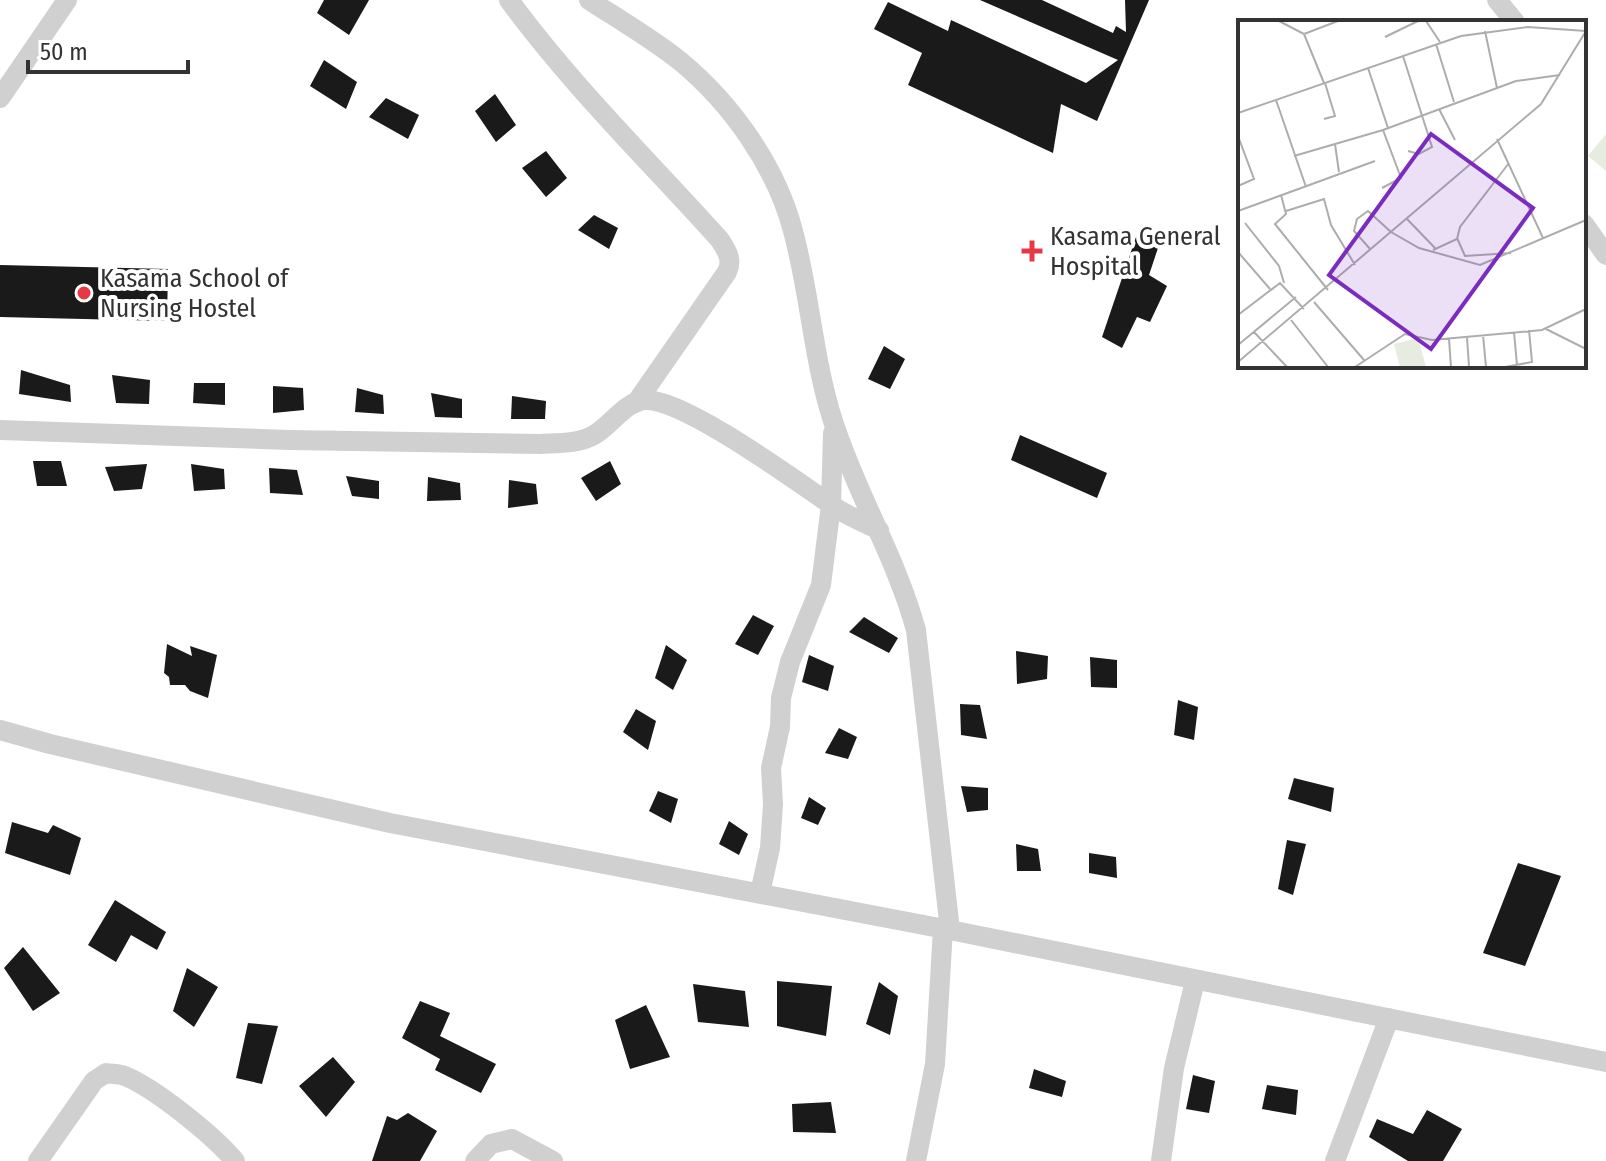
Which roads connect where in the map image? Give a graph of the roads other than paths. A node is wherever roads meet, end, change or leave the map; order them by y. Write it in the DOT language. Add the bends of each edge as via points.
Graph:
graph roads {
  1 [pos="67,0"];
  2 [pos="509,0"];
  3 [pos="589,0"];
  4 [pos="1497,0"];
  5 [pos="1513,20"];
  6 [pos="0,98"];
  7 [pos="1586,227"];
  8 [pos="1606,255"];
  9 [pos="636,403"];
  10 [pos="833,421"];
  11 [pos="0,430"];
  12 [pos="831,505"];
  13 [pos="879,530"];
  14 [pos="0,730"];
  15 [pos="760,893"];
  16 [pos="947,929"];
  17 [pos="1195,981"];
  18 [pos="1389,1018"];
  19 [pos="1606,1062"];
  20 [pos="38,1161"];
  21 [pos="235,1161"];
  22 [pos="475,1161"];
  23 [pos="553,1161"];
  24 [pos="916,1161"];
  25 [pos="1161,1161"];
  26 [pos="1335,1161"];
  1 -- 6 [label="street"];
  2 -- 9 [label="street" via="595,104 720,240 730,258 727,272"];
  3 -- 10 [label="street" via="681,62 714,94 757,150 793,230"];
  4 -- 5 [label="street"];
  7 -- 8 [label="street"];
  9 -- 11 [label="street" via="591,437 540,444"];
  9 -- 12 [label="street" via="659,402 693,416"];
  10 -- 12 [label="street"];
  10 -- 13 [label="street"];
  12 -- 13 [label="street"];
  12 -- 15 [label="street" via="821,585 781,698 771,768 770,848"];
  13 -- 16 [label="street" via="916,630"];
  14 -- 15 [label="street" via="390,823"];
  15 -- 16 [label="street"];
  16 -- 17 [label="street"];
  16 -- 24 [label="street" via="935,1064"];
  17 -- 18 [label="street"];
  17 -- 25 [label="street" via="1174,1068"];
  18 -- 19 [label="street"];
  18 -- 26 [label="street"];
  20 -- 21 [label="street" via="94,1081 106,1073 124,1075 166,1102 219,1142"];
  22 -- 23 [label="street" via="491,1144 512,1139"];
}
